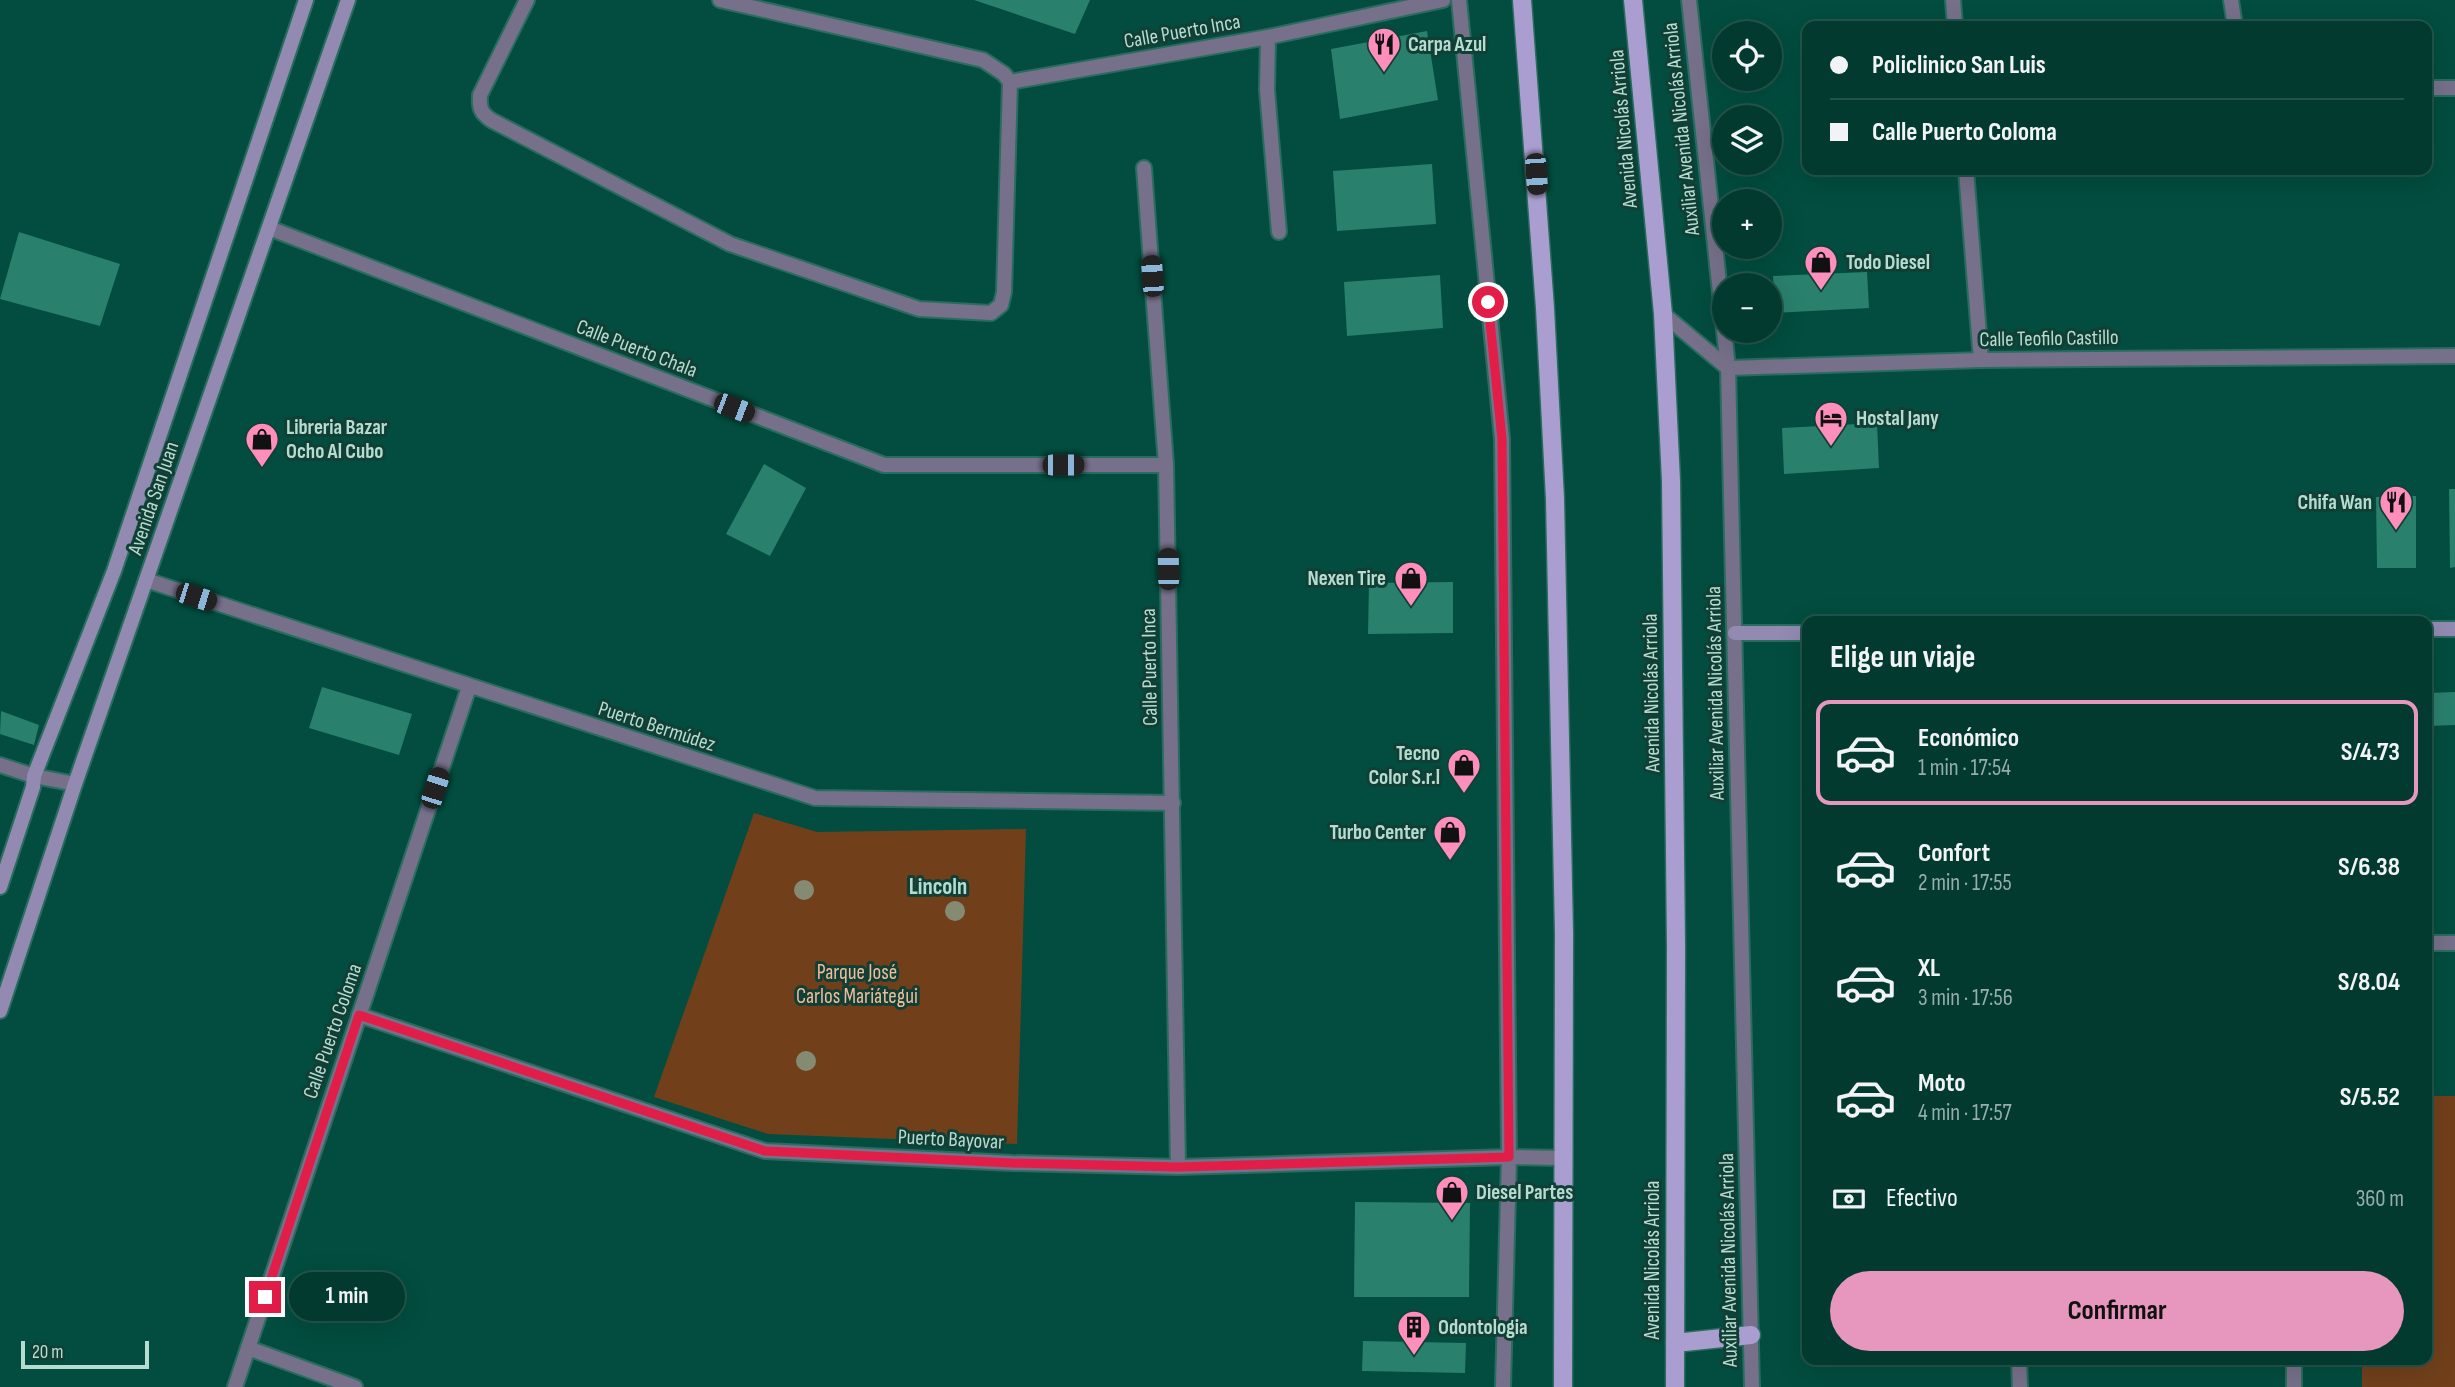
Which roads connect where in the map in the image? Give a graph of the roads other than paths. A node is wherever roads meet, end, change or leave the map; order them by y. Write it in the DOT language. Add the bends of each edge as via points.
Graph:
graph roads {
  1 [pos="306,0"];
  2 [pos="348,0"];
  3 [pos="527,0"];
  4 [pos="720,0"];
  5 [pos="1443,0"];
  6 [pos="1459,0"];
  7 [pos="1522,0"];
  8 [pos="1633,0"];
  9 [pos="1689,0"];
  10 [pos="1953,0"];
  11 [pos="2231,0"];
  12 [pos="1955,21"];
  13 [pos="2234,21"];
  14 [pos="1268,37"];
  15 [pos="1010,82"];
  16 [pos="2432,88"];
  17 [pos="2455,88"];
  18 [pos="1144,167"];
  19 [pos="1966,175"];
  20 [pos="269,228"];
  21 [pos="1279,232"];
  22 [pos="1663,314"];
  23 [pos="2455,356"];
  24 [pos="1981,360"];
  25 [pos="1728,368"];
  26 [pos="1166,465"];
  27 [pos="146,580"];
  28 [pos="2432,629"];
  29 [pos="2455,629"];
  30 [pos="1735,633"];
  31 [pos="1802,633"];
  32 [pos="469,687"];
  33 [pos="0,765"];
  34 [pos="34,776"];
  35 [pos="75,784"];
  36 [pos="1173,803"];
  37 [pos="0,887"];
  38 [pos="2432,943"];
  39 [pos="2455,943"];
  40 [pos="0,1011"];
  41 [pos="359,1015"];
  42 [pos="1509,1157"];
  43 [pos="1562,1158"];
  44 [pos="1178,1167"];
  45 [pos="1751,1335"];
  46 [pos="1675,1343"];
  47 [pos="247,1348"];
  48 [pos="2020,1365"];
  49 [pos="2294,1365"];
  50 [pos="234,1387"];
  51 [pos="355,1387"];
  52 [pos="1503,1387"];
  53 [pos="1563,1387"];
  54 [pos="1675,1387"];
  55 [pos="1752,1387"];
  56 [pos="2020,1387"];
  57 [pos="2294,1387"];
  1 -- 34 [label="street, Avenida San Juan" via="114,571"];
  2 -- 20 [label="street, Avenida San Juan"];
  3 -- 15 [label="street" via="480,95 483,114 730,244 919,309 991,313 1001,305"];
  4 -- 15 [label="street" via="983,60"];
  5 -- 14 [label="street, Calle Puerto Inca"];
  6 -- 42 [label="street" via="1502,439"];
  7 -- 43 [label="main road" via="1555,499 1564,933"];
  8 -- 22 [label="main road, Avenida Nicolás Arriola"];
  9 -- 25 [label="street, Auxiliar Avenida Nicolás Arriola"];
  10 -- 12 [label="street"];
  11 -- 13 [label="street"];
  14 -- 15 [label="street, Calle Puerto Inca"];
  14 -- 21 [label="street" via="1267,90"];
  16 -- 17 [label="street"];
  18 -- 26 [label="street, Calle Puerto Inca"];
  19 -- 24 [label="street"];
  20 -- 26 [label="street, Calle Puerto Chala" via="884,466"];
  20 -- 27 [label="street, Avenida San Juan"];
  22 -- 25 [label="street"];
  22 -- 46 [label="main road, Avenida Nicolás Arriola" via="1671,481 1674,724"];
  23 -- 24 [label="street, Calle Teofilo Castillo"];
  24 -- 25 [label="street, Calle Teofilo Castillo"];
  25 -- 30 [label="street, Auxiliar Avenida Nicolás Arriola"];
  26 -- 36 [label="street, Calle Puerto Inca"];
  27 -- 32 [label="street, Puerto Bermúdez"];
  27 -- 35 [label="street, Avenida San Juan"];
  28 -- 29 [label="street"];
  30 -- 31 [label="street"];
  30 -- 45 [label="street, Auxiliar Avenida Nicolás Arriola"];
  32 -- 36 [label="street, Puerto Bermúdez" via="815,798"];
  32 -- 41 [label="street, Calle Puerto Coloma"];
  33 -- 34 [label="street"];
  34 -- 35 [label="street"];
  34 -- 37 [label="street, Avenida San Juan"];
  35 -- 40 [label="street, Avenida San Juan"];
  36 -- 44 [label="street, Calle Puerto Inca"];
  38 -- 39 [label="street"];
  41 -- 44 [label="street, Puerto Bayovar" via="765,1151"];
  41 -- 47 [label="street, Calle Puerto Coloma"];
  42 -- 43 [label="street, Puerto Bayovar"];
  42 -- 44 [label="street, Puerto Bayovar"];
  42 -- 52 [label="street"];
  43 -- 53 [label="main road"];
  45 -- 46 [label="main road"];
  45 -- 55 [label="street, Auxiliar Avenida Nicolás Arriola"];
  46 -- 54 [label="main road, Avenida Nicolás Arriola"];
  47 -- 50 [label="street, Calle Puerto Coloma"];
  47 -- 51 [label="street"];
  48 -- 56 [label="street"];
  49 -- 57 [label="street"];
}
